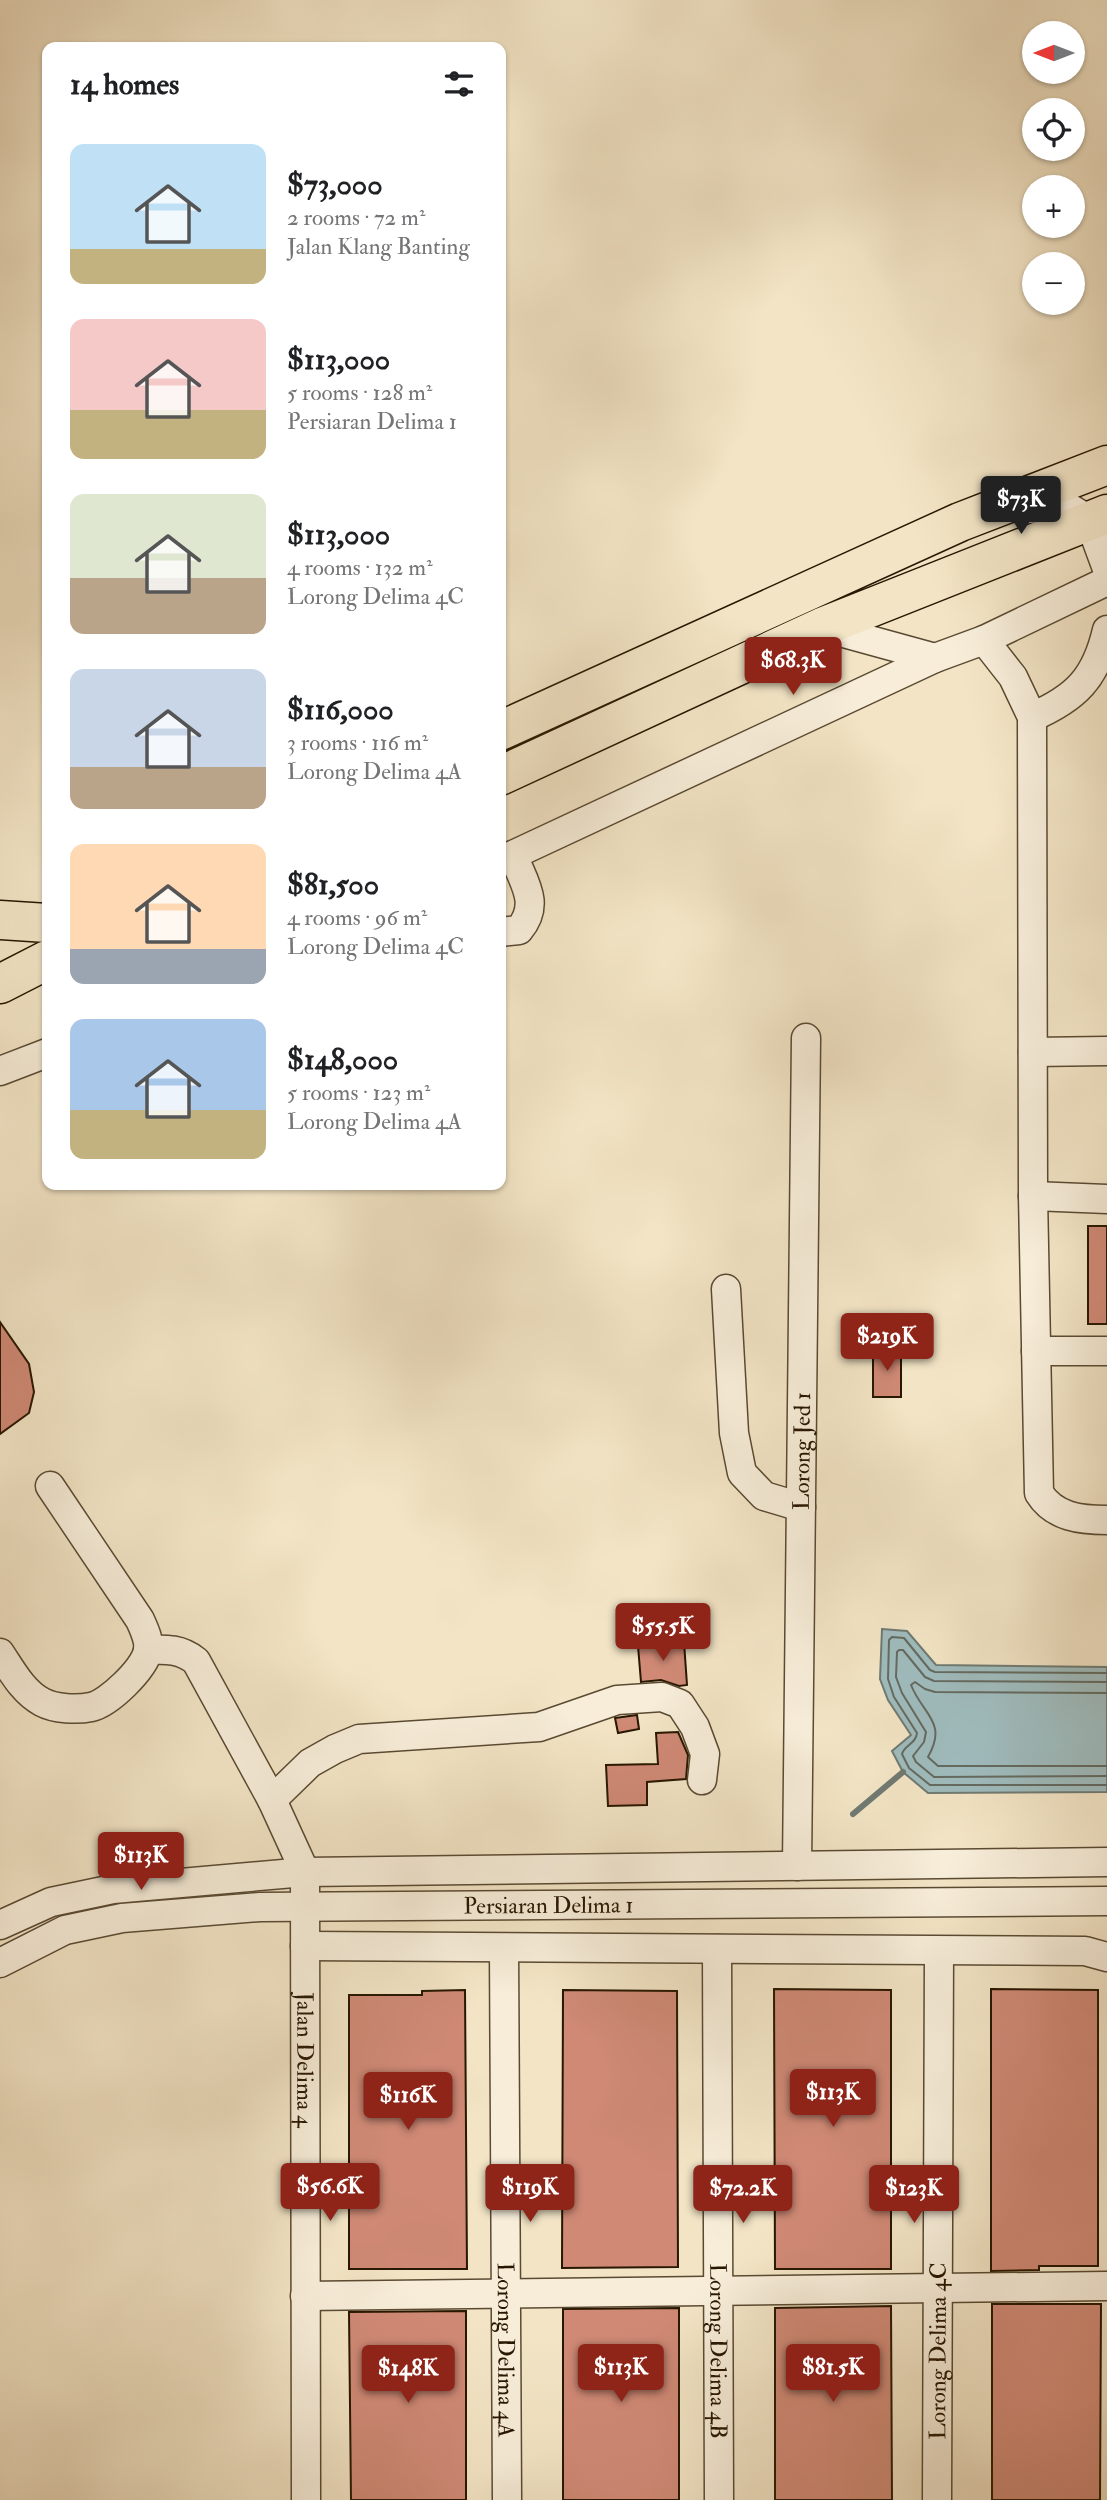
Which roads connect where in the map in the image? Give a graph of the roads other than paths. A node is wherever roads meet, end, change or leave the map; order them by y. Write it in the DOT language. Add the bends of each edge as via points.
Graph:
graph roads {
  1 [pos="1107,465"];
  2 [pos="1098,517"];
  3 [pos="960,522"];
  4 [pos="1107,569"];
  5 [pos="1107,581"];
  6 [pos="822,627"];
  7 [pos="1107,630"];
  8 [pos="984,639"];
  9 [pos="935,657"];
  10 [pos="1032,717"];
  11 [pos="506,728"];
  12 [pos="506,773"];
  13 [pos="507,858"];
  14 [pos="0,920"];
  15 [pos="42,923"];
  16 [pos="506,931"];
  17 [pos="42,939"];
  18 [pos="0,960"];
  19 [pos="42,963"];
  20 [pos="0,984"];
  21 [pos="42,989"];
  22 [pos="0,1010"];
  23 [pos="806,1038"];
  24 [pos="1107,1051"];
  25 [pos="1033,1052"];
  26 [pos="42,1056"];
  27 [pos="0,1071"];
  28 [pos="1033,1196"];
  29 [pos="1107,1199"];
  30 [pos="726,1289"];
  31 [pos="1036,1351"];
  32 [pos="1107,1352"];
  33 [pos="50,1486"];
  34 [pos="801,1507"];
  35 [pos="1107,1520"];
  36 [pos="148,1650"];
  37 [pos="0,1653"];
  38 [pos="702,1780"];
  39 [pos="272,1800"];
  40 [pos="1107,1862"];
  41 [pos="797,1866"];
  42 [pos="305,1872"];
  43 [pos="1107,1901"];
  44 [pos="305,1907"];
  45 [pos="0,1925"];
  46 [pos="305,1946"];
  47 [pos="503,1948"];
  48 [pos="717,1949"];
  49 [pos="939,1951"];
  50 [pos="1107,1957"];
  51 [pos="0,1963"];
  52 [pos="1107,2286"];
  53 [pos="938,2288"];
  54 [pos="718,2291"];
  55 [pos="506,2294"];
  56 [pos="305,2296"];
  57 [pos="306,2500"];
  58 [pos="508,2500"];
  59 [pos="719,2500"];
  60 [pos="937,2500"];
  1 -- 3 [label="highway"];
  2 -- 3 [label="street" via="1063,503"];
  2 -- 4 [label="street"];
  2 -- 6 [label="highway"];
  3 -- 11 [label="highway"];
  5 -- 8 [label="street"];
  6 -- 9 [label="street"];
  6 -- 12 [label="highway"];
  7 -- 10 [label="street" via="1101,656 1083,684 1057,706"];
  8 -- 9 [label="street"];
  8 -- 10 [label="street" via="1013,677"];
  9 -- 13 [label="street"];
  10 -- 25 [label="street"];
  13 -- 16 [label="street" via="531,905 529,919 519,930"];
  14 -- 15 [label="highway"];
  17 -- 18 [label="highway"];
  19 -- 20 [label="highway"];
  21 -- 22 [label="highway"];
  23 -- 34 [label="street, Lorong Jed 1"];
  24 -- 25 [label="street"];
  25 -- 28 [label="street"];
  26 -- 27 [label="street"];
  28 -- 29 [label="street"];
  28 -- 31 [label="street"];
  30 -- 34 [label="street" via="734,1433 742,1473 764,1496"];
  31 -- 32 [label="street"];
  31 -- 35 [label="street" via="1039,1493 1060,1513"];
  33 -- 36 [label="street" via="140,1620"];
  34 -- 41 [label="street, Lorong Jed 1"];
  36 -- 37 [label="street" via="122,1687 93,1707 73,1709 44,1703 21,1685"];
  36 -- 39 [label="street" via="186,1652 196,1661"];
  38 -- 39 [label="street" via="705,1754 695,1727 680,1704 662,1697 617,1700 539,1727 359,1739 310,1763"];
  39 -- 42 [label="street"];
  40 -- 41 [label="street, Persiaran Delima 1"];
  41 -- 42 [label="street, Persiaran Delima 1"];
  42 -- 44 [label="street, Jalan Delima 4"];
  42 -- 45 [label="street, Persiaran Delima 1" via="113,1889 51,1902"];
  43 -- 44 [label="street, Persiaran Delima 1"];
  44 -- 46 [label="street, Jalan Delima 4"];
  44 -- 51 [label="street, Persiaran Delima 1" via="122,1918 65,1930"];
  46 -- 47 [label="street"];
  46 -- 56 [label="street, Jalan Delima 4"];
  47 -- 48 [label="street"];
  47 -- 55 [label="street, Lorong Delima 4A"];
  48 -- 49 [label="street"];
  48 -- 54 [label="street, Lorong Delima 4B"];
  49 -- 50 [label="street" via="1086,1951"];
  49 -- 53 [label="street, Lorong Delima 4C"];
  52 -- 53 [label="street"];
  53 -- 54 [label="street"];
  53 -- 60 [label="street, Lorong Delima 4C"];
  54 -- 55 [label="street"];
  54 -- 59 [label="street, Lorong Delima 4B"];
  55 -- 56 [label="street"];
  55 -- 58 [label="street, Lorong Delima 4A"];
  56 -- 57 [label="street, Jalan Delima 4"];
}
